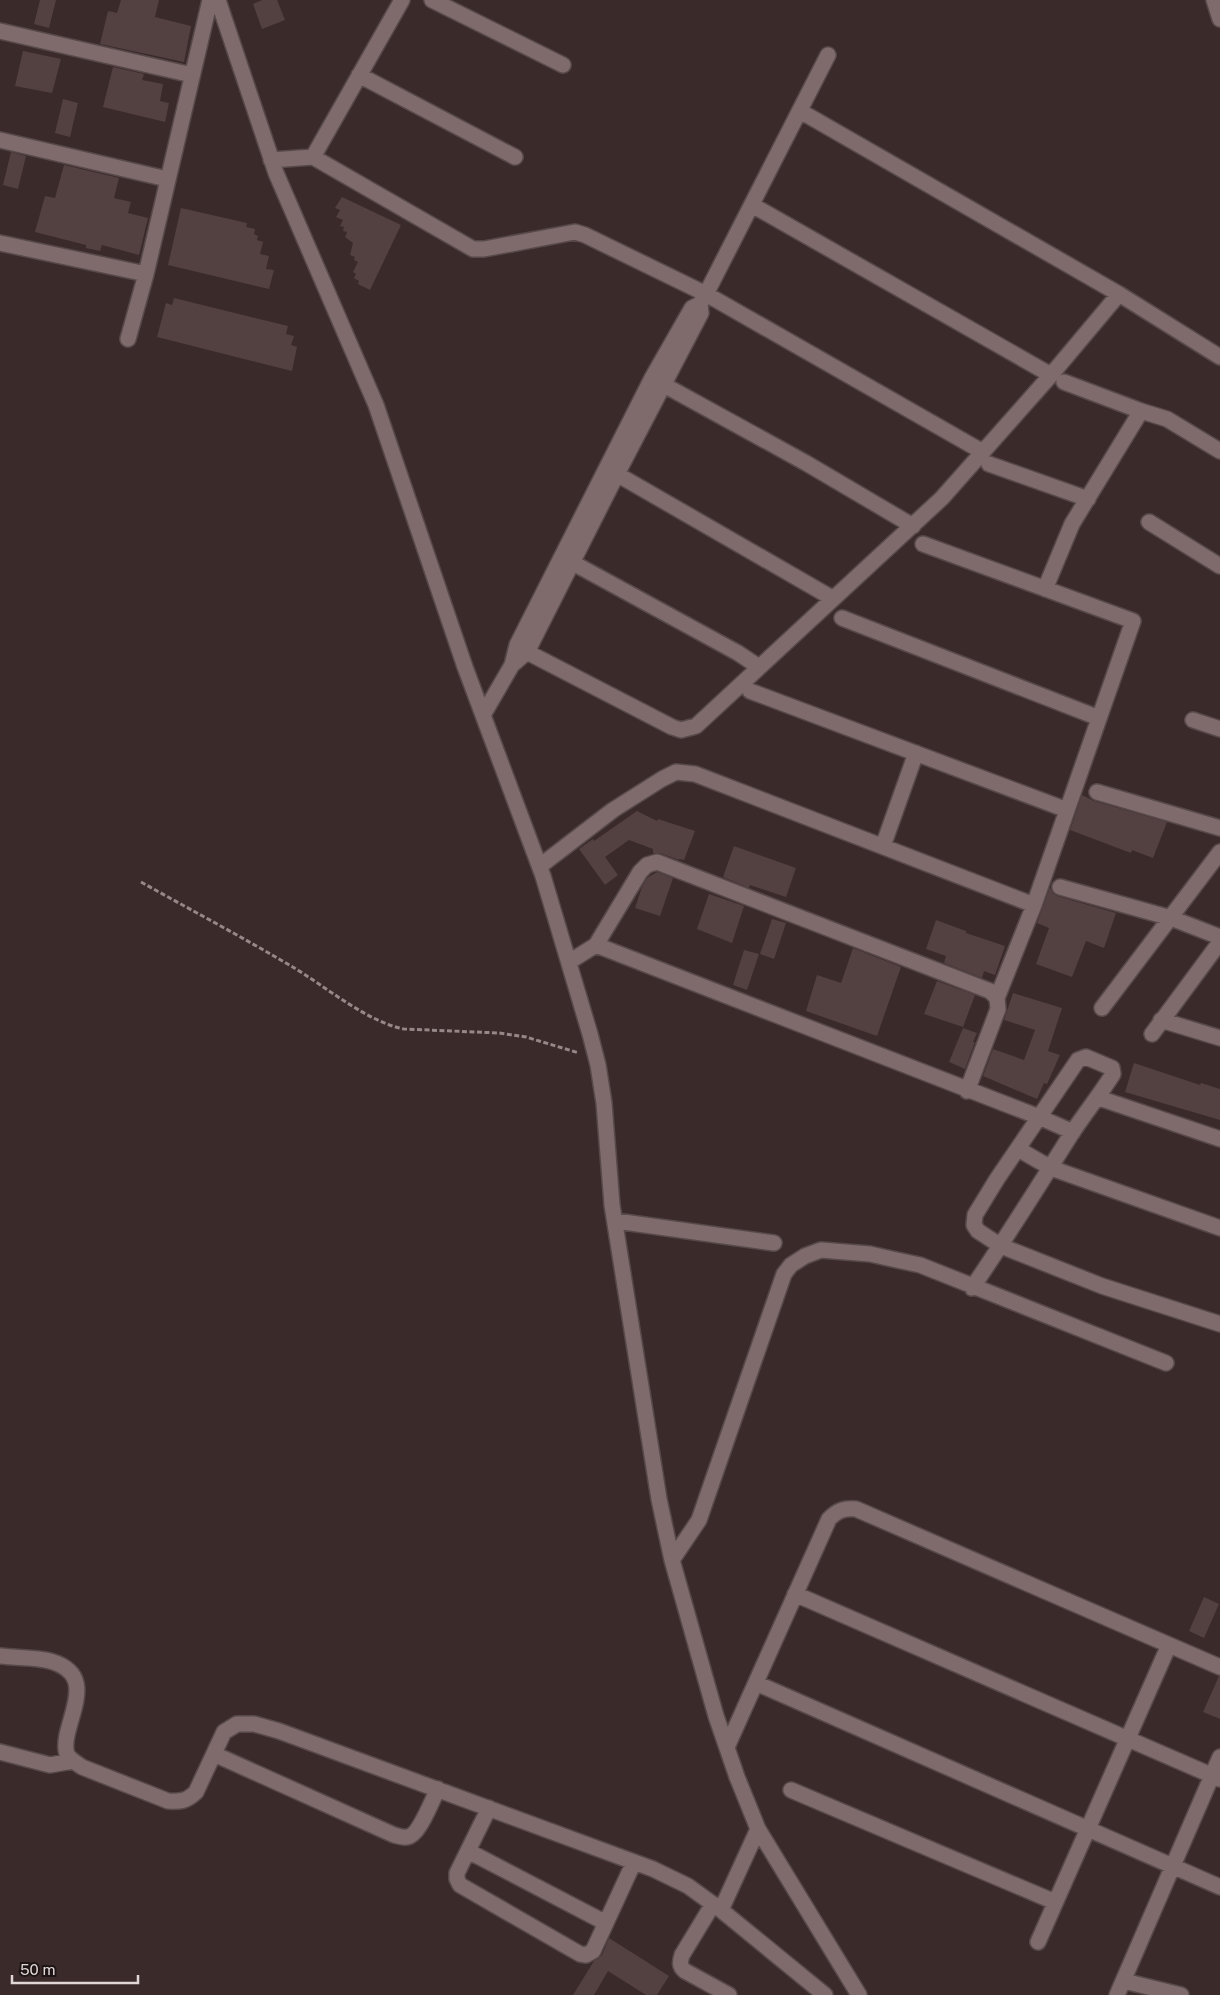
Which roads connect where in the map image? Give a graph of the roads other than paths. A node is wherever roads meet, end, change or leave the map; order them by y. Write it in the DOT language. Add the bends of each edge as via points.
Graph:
graph roads {
  1 [pos="210,0"];
  2 [pos="218,0"];
  3 [pos="402,0"];
  4 [pos="432,0"];
  5 [pos="1214,0"];
  6 [pos="1220,19"];
  7 [pos="0,31"];
  8 [pos="828,55"];
  9 [pos="563,65"];
  10 [pos="192,75"];
  11 [pos="359,75"];
  12 [pos="800,111"];
  13 [pos="0,140"];
  14 [pos="313,156"];
  15 [pos="515,157"];
  16 [pos="271,160"];
  17 [pos="167,179"];
  18 [pos="752,205"];
  19 [pos="0,243"];
  20 [pos="146,274"];
  21 [pos="1119,294"];
  22 [pos="703,299"];
  23 [pos="128,339"];
  24 [pos="1220,356"];
  25 [pos="1058,379"];
  26 [pos="658,382"];
  27 [pos="1141,411"];
  28 [pos="1220,451"];
  29 [pos="986,458"];
  30 [pos="612,471"];
  31 [pos="1088,499"];
  32 [pos="1149,522"];
  33 [pos="913,526"];
  34 [pos="923,544"];
  35 [pos="566,559"];
  36 [pos="1220,566"];
  37 [pos="1045,589"];
  38 [pos="832,598"];
  39 [pos="842,618"];
  40 [pos="527,652"];
  41 [pos="512,665"];
  42 [pos="758,667"];
  43 [pos="750,691"];
  44 [pos="483,715"];
  45 [pos="1099,718"];
  46 [pos="1193,720"];
  47 [pos="1220,729"];
  48 [pos="916,753"];
  49 [pos="1097,792"];
  50 [pos="1067,810"];
  51 [pos="1220,828"];
  52 [pos="883,846"];
  53 [pos="1220,852"];
  54 [pos="540,866"];
  55 [pos="1060,887"];
  56 [pos="1034,905"];
  57 [pos="1171,918"];
  58 [pos="1220,937"];
  59 [pos="1220,942"];
  60 [pos="596,945"];
  61 [pos="569,962"];
  62 [pos="998,998"];
  63 [pos="1102,1008"];
  64 [pos="1161,1020"];
  65 [pos="1152,1034"];
  66 [pos="1220,1038"];
  67 [pos="967,1091"];
  68 [pos="1099,1098"];
  69 [pos="1039,1117"];
  70 [pos="1073,1132"];
  71 [pos="1220,1139"];
  72 [pos="1018,1149"];
  73 [pos="1051,1168"];
  74 [pos="616,1221"];
  75 [pos="1220,1228"];
  76 [pos="774,1242"];
  77 [pos="1002,1246"];
  78 [pos="972,1288"];
  79 [pos="1220,1324"];
  80 [pos="1166,1363"];
  81 [pos="672,1560"];
  82 [pos="796,1594"];
  83 [pos="1169,1645"];
  84 [pos="0,1656"];
  85 [pos="1220,1667"];
  86 [pos="756,1683"];
  87 [pos="1128,1739"];
  88 [pos="727,1748"];
  89 [pos="0,1752"];
  90 [pos="214,1754"];
  91 [pos="1220,1757"];
  92 [pos="73,1761"];
  93 [pos="1216,1777"];
  94 [pos="438,1790"];
  95 [pos="791,1790"];
  96 [pos="489,1808"];
  97 [pos="758,1829"];
  98 [pos="1088,1829"];
  99 [pos="468,1851"];
  100 [pos="634,1862"];
  101 [pos="1173,1867"];
  102 [pos="1220,1888"];
  103 [pos="1055,1902"];
  104 [pos="717,1907"];
  105 [pos="606,1923"];
  106 [pos="1038,1942"];
  107 [pos="1124,1980"];
  108 [pos="729,1995"];
  109 [pos="825,1995"];
  110 [pos="858,1995"];
  111 [pos="1117,1995"];
  112 [pos="1181,1995"];
  1 -- 10 [label="street"];
  2 -- 16 [label="street"];
  3 -- 11 [label="street"];
  4 -- 9 [label="street"];
  5 -- 6 [label="street"];
  7 -- 10 [label="street"];
  8 -- 12 [label="street"];
  10 -- 17 [label="street"];
  11 -- 14 [label="street"];
  11 -- 15 [label="street"];
  12 -- 18 [label="street"];
  12 -- 21 [label="street"];
  13 -- 17 [label="street"];
  14 -- 16 [label="street"];
  14 -- 22 [label="street" via="473,248 484,249 575,232"];
  16 -- 44 [label="street" via="376,404"];
  17 -- 20 [label="street"];
  18 -- 22 [label="street"];
  18 -- 25 [label="street"];
  19 -- 20 [label="street"];
  20 -- 23 [label="street"];
  21 -- 24 [label="street"];
  21 -- 25 [label="street"];
  22 -- 26 [label="street" via="701,313"];
  22 -- 29 [label="street"];
  25 -- 27 [label="street"];
  25 -- 29 [label="street"];
  26 -- 30 [label="street"];
  26 -- 33 [label="street"];
  27 -- 28 [label="street" via="1166,419"];
  27 -- 31 [label="street"];
  29 -- 31 [label="street"];
  29 -- 33 [label="street"];
  30 -- 35 [label="street"];
  30 -- 38 [label="street"];
  31 -- 37 [label="street" via="1068,531"];
  32 -- 36 [label="street"];
  33 -- 38 [label="street"];
  34 -- 37 [label="street"];
  35 -- 40 [label="street"];
  35 -- 41 [label="street" via="516,645"];
  35 -- 42 [label="street"];
  37 -- 45 [label="street" via="1133,621"];
  38 -- 42 [label="street"];
  39 -- 45 [label="street"];
  40 -- 41 [label="street"];
  40 -- 42 [label="street" via="681,730 696,726"];
  41 -- 44 [label="street"];
  43 -- 48 [label="street"];
  44 -- 54 [label="street"];
  45 -- 50 [label="street"];
  46 -- 47 [label="street"];
  48 -- 50 [label="street"];
  48 -- 52 [label="street"];
  49 -- 51 [label="street"];
  50 -- 56 [label="street"];
  52 -- 54 [label="street" via="695,774 676,772 613,810"];
  52 -- 56 [label="street"];
  53 -- 57 [label="street"];
  54 -- 61 [label="street"];
  55 -- 57 [label="street"];
  56 -- 62 [label="street"];
  57 -- 58 [label="street"];
  57 -- 63 [label="street"];
  59 -- 64 [label="street"];
  60 -- 61 [label="street"];
  60 -- 62 [label="street" via="640,872 657,862 990,991"];
  60 -- 67 [label="street"];
  61 -- 74 [label="street" via="596,1058"];
  62 -- 67 [label="street" via="998,1009"];
  64 -- 65 [label="street"];
  64 -- 66 [label="street"];
  67 -- 69 [label="street"];
  68 -- 69 [label="street" via="1112,1068 1082,1057"];
  68 -- 70 [label="street"];
  68 -- 71 [label="street"];
  69 -- 70 [label="street"];
  69 -- 72 [label="street"];
  70 -- 73 [label="street"];
  72 -- 73 [label="street"];
  72 -- 77 [label="street" via="975,1216 974,1225 978,1231"];
  73 -- 75 [label="street"];
  73 -- 77 [label="street"];
  74 -- 76 [label="street"];
  74 -- 81 [label="street" via="650,1450"];
  77 -- 78 [label="street"];
  77 -- 79 [label="street" via="1102,1286"];
  78 -- 80 [label="street"];
  78 -- 81 [label="street" via="920,1265 870,1254 822,1250 790,1265 780,1285 699,1520"];
  81 -- 88 [label="street"];
  82 -- 83 [label="street" via="829,1519 846,1508"];
  82 -- 86 [label="street"];
  82 -- 87 [label="street"];
  83 -- 85 [label="street"];
  83 -- 87 [label="street"];
  84 -- 92 [label="street" via="50,1661 73,1673 78,1688 66,1742 67,1754"];
  86 -- 88 [label="street"];
  86 -- 98 [label="street"];
  87 -- 93 [label="street"];
  87 -- 98 [label="street"];
  88 -- 97 [label="street"];
  89 -- 92 [label="street" via="50,1765"];
  90 -- 92 [label="street" via="196,1792 180,1802 168,1801"];
  90 -- 94 [label="street" via="224,1732 237,1724 254,1724"];
  90 -- 94 [label="street" via="406,1838 418,1829"];
  91 -- 93 [label="street"];
  93 -- 101 [label="street"];
  94 -- 96 [label="street"];
  95 -- 103 [label="street"];
  96 -- 99 [label="street"];
  96 -- 100 [label="street"];
  97 -- 104 [label="street"];
  97 -- 110 [label="street"];
  98 -- 101 [label="street"];
  98 -- 103 [label="street"];
  99 -- 105 [label="street"];
  99 -- 105 [label="street" via="457,1873 460,1884 573,1951 586,1954 593,1951"];
  100 -- 104 [label="street" via="688,1886"];
  100 -- 105 [label="street"];
  101 -- 102 [label="street"];
  101 -- 107 [label="street"];
  103 -- 106 [label="street"];
  104 -- 108 [label="street" via="680,1961 685,1971"];
  104 -- 109 [label="street"];
  107 -- 111 [label="street"];
  107 -- 112 [label="street"];
}
